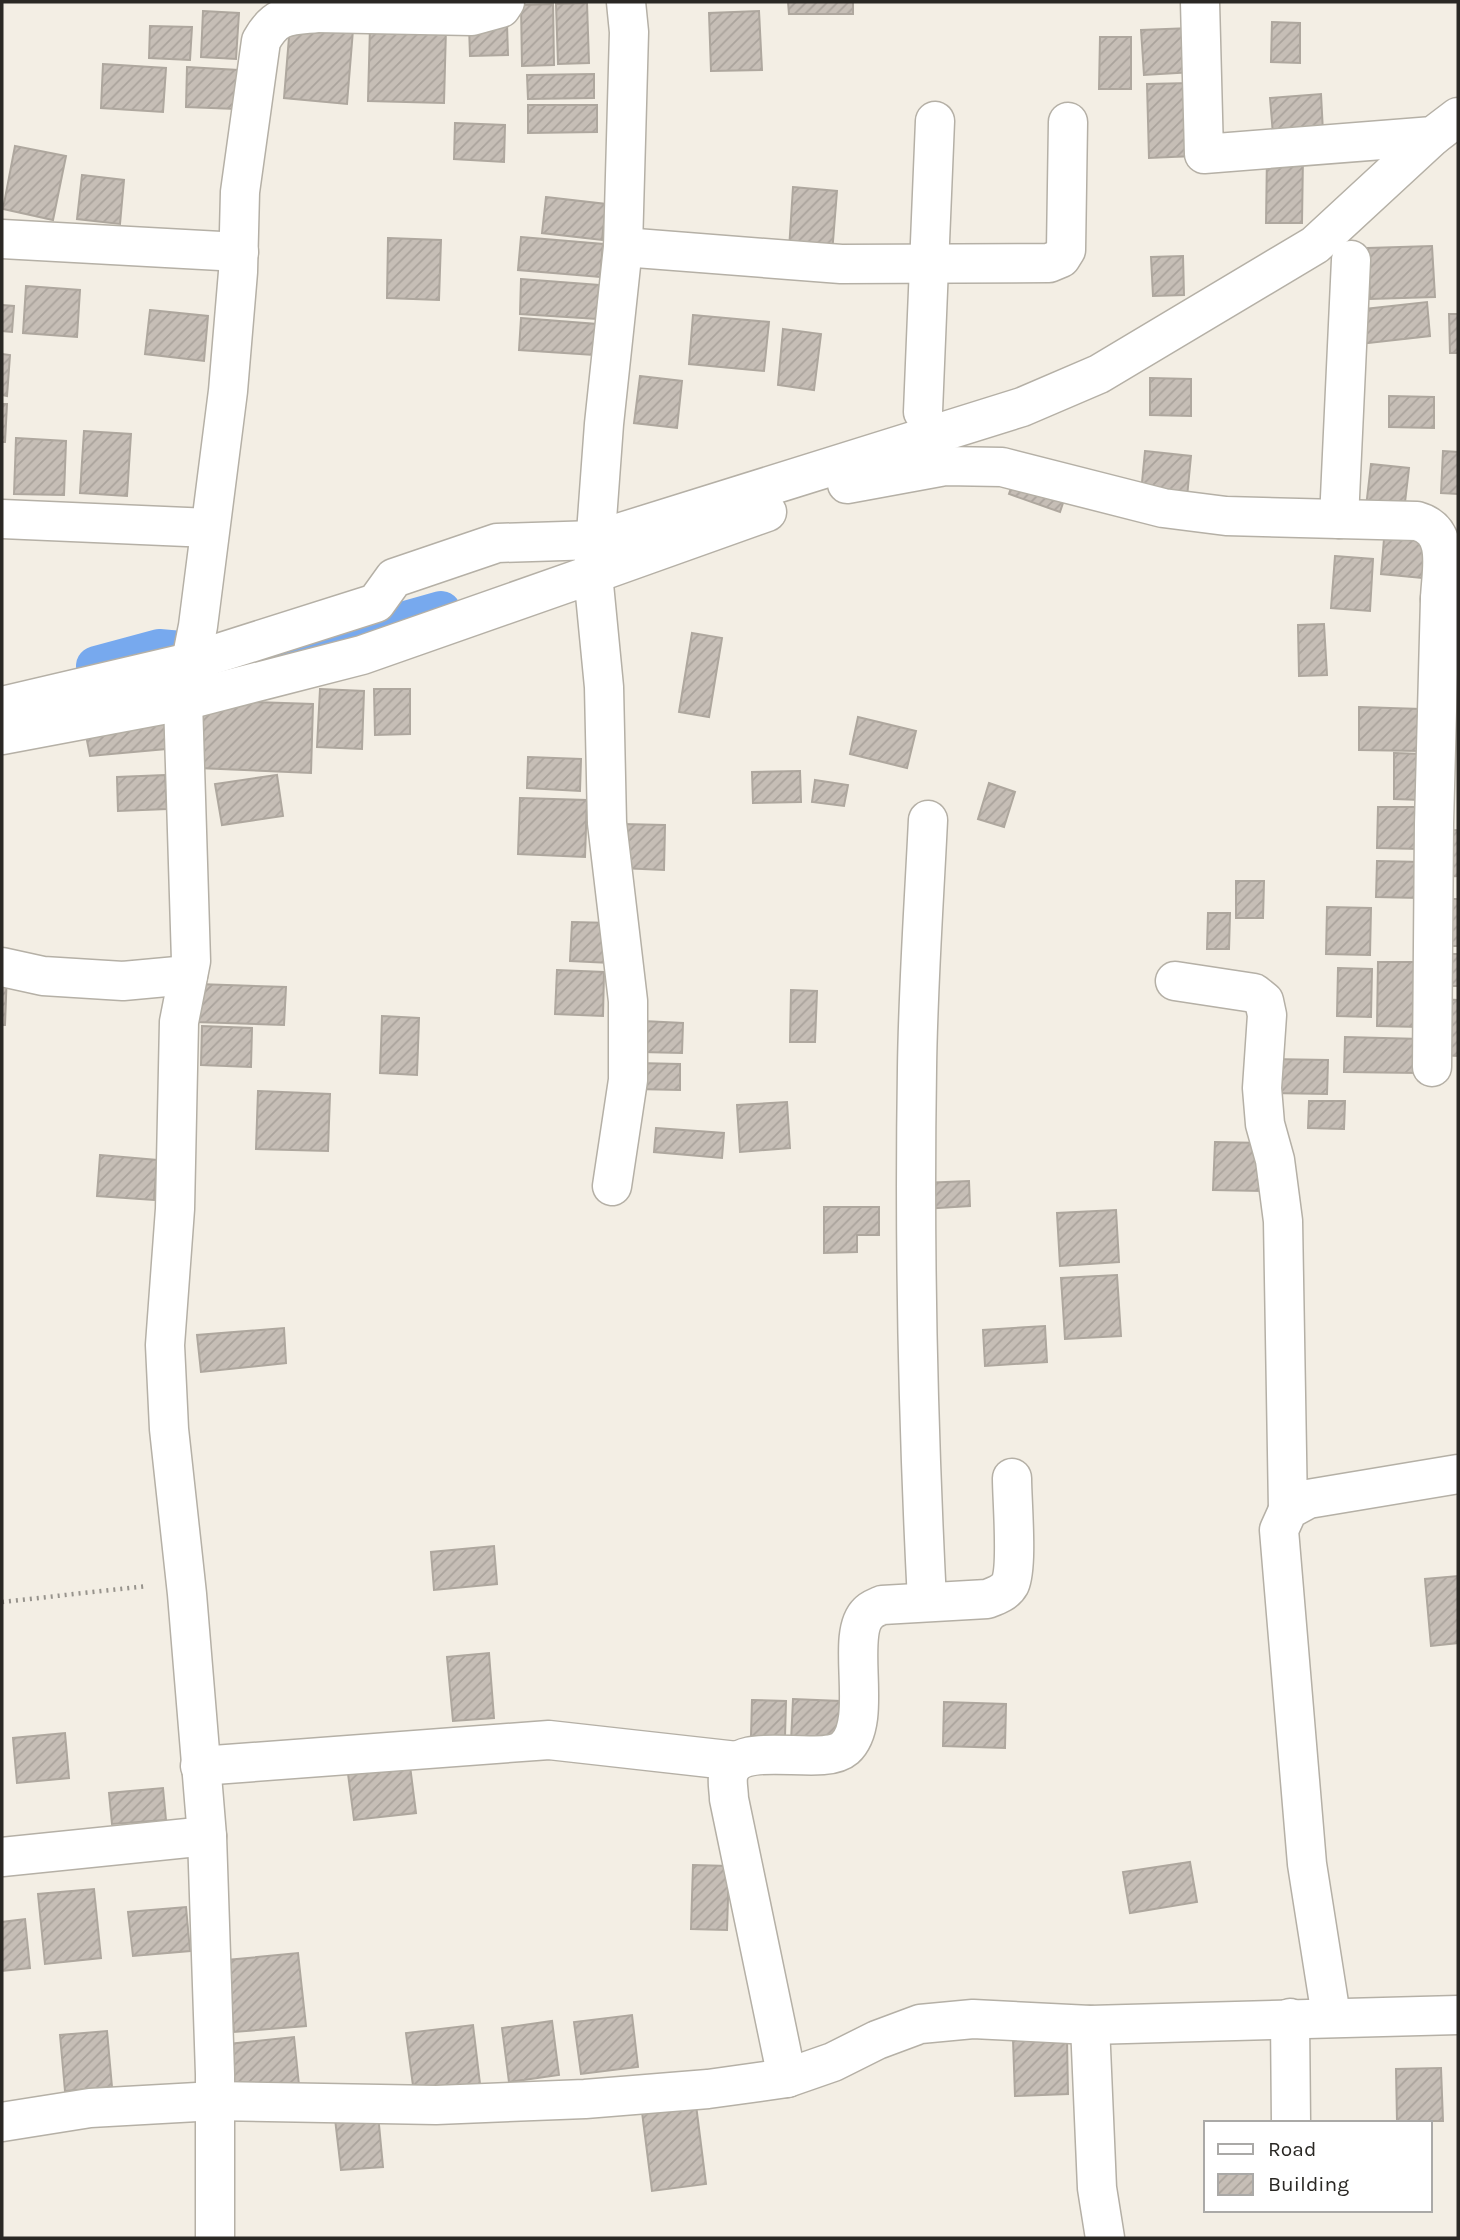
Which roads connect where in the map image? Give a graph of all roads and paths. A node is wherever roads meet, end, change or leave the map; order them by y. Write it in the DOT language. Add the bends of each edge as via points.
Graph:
graph roads {
  1 [pos="505,2"];
  2 [pos="626,2"];
  3 [pos="1200,2"];
  4 [pos="317,7"];
  5 [pos="935,121"];
  6 [pos="1068,122"];
  7 [pos="1446,127"];
  8 [pos="2,239"];
  9 [pos="623,247"];
  10 [pos="239,252"];
  11 [pos="1351,260"];
  12 [pos="928,263"];
  13 [pos="923,412"];
  14 [pos="2,519"];
  15 [pos="1339,519"];
  16 [pos="210,528"];
  17 [pos="595,557"];
  18 [pos="1449,598"];
  19 [pos="193,651"];
  20 [pos="183,701"];
  21 [pos="2,706"];
  22 [pos="2,735"];
  23 [pos="928,820"];
  24 [pos="2,967"];
  25 [pos="188,975"];
  26 [pos="1174,981"];
  27 [pos="1432,1067"];
  28 [pos="612,1186"];
  29 [pos="1458,1474"];
  30 [pos="1012,1478"];
  31 [pos="1287,1510"];
  32 [pos="186,1582"];
  33 [pos="928,1601"];
  34 [pos="2,1602"];
  35 [pos="737,1761"];
  36 [pos="200,1766"];
  37 [pos="207,1836"];
  38 [pos="2,1857"];
  39 [pos="1458,2015"];
  40 [pos="1331,2016"];
  41 [pos="1290,2018"];
  42 [pos="1090,2025"];
  43 [pos="787,2078"];
  44 [pos="215,2101"];
  45 [pos="1292,2121"];
  46 [pos="2,2122"];
  47 [pos="215,2238"];
  48 [pos="1105,2238"];
  1 -- 4 [label="street" via="501,8 472,16"];
  2 -- 9 [label="street"];
  3 -- 7 [label="street" via="1204,154"];
  4 -- 10 [label="street" via="271,24 261,41 240,192"];
  5 -- 12 [label="street"];
  6 -- 12 [label="street" via="1066,250 1060,258 1049,263"];
  7 -- 17 [label="street" via="1315,245 1099,374 1021,407"];
  8 -- 10 [label="street"];
  9 -- 12 [label="street" via="841,264"];
  9 -- 17 [label="street"];
  10 -- 16 [label="street" via="228,391"];
  11 -- 15 [label="street"];
  12 -- 13 [label="street"];
  14 -- 16 [label="street"];
  15 -- 17 [label="street" via="1226,516 1163,508 1002,467 945,466 855,482"];
  15 -- 18 [label="street" via="1430,525 1439,534"];
  16 -- 19 [label="street"];
  17 -- 19 [label="street" via="497,543 394,578 376,603"];
  17 -- 20 [label="street" via="362,655"];
  17 -- 28 [label="street" via="607,823 628,1001 628,1080"];
  18 -- 27 [label="street"];
  19 -- 20 [label="street"];
  19 -- 21 [label="street"];
  20 -- 22 [label="street"];
  20 -- 25 [label="street" via="191,884"];
  23 -- 33 [label="street" via="915,1245 917,1402"];
  24 -- 25 [label="street" via="43,976 123,981"];
  25 -- 32 [label="street" via="179,1022 175,1209 165,1345"];
  26 -- 31 [label="street" via="1254,993 1264,1001 1268,1015 1262,1088 1283,1221"];
  29 -- 31 [label="street" via="1308,1499"];
  30 -- 33 [label="street" via="1010,1584 987,1599"];
  31 -- 40 [label="street" via="1279,1530 1307,1864"];
  32 -- 34 [label="path"];
  32 -- 36 [label="street"];
  33 -- 35 [label="street" via="882,1605 867,1613 860,1629 858,1717 844,1749 830,1754 752,1755"];
  35 -- 36 [label="street" via="549,1740"];
  35 -- 43 [label="street" via="728,1775 729,1799"];
  36 -- 37 [label="street"];
  37 -- 38 [label="street"];
  37 -- 44 [label="street"];
  39 -- 40 [label="street"];
  40 -- 41 [label="street"];
  41 -- 42 [label="street"];
  41 -- 45 [label="street"];
  42 -- 43 [label="street" via="973,2019 920,2024"];
  42 -- 48 [label="street" via="1097,2189"];
  43 -- 44 [label="street" via="708,2089 463,2104"];
  44 -- 46 [label="street" via="90,2108"];
  44 -- 47 [label="street"];
}
